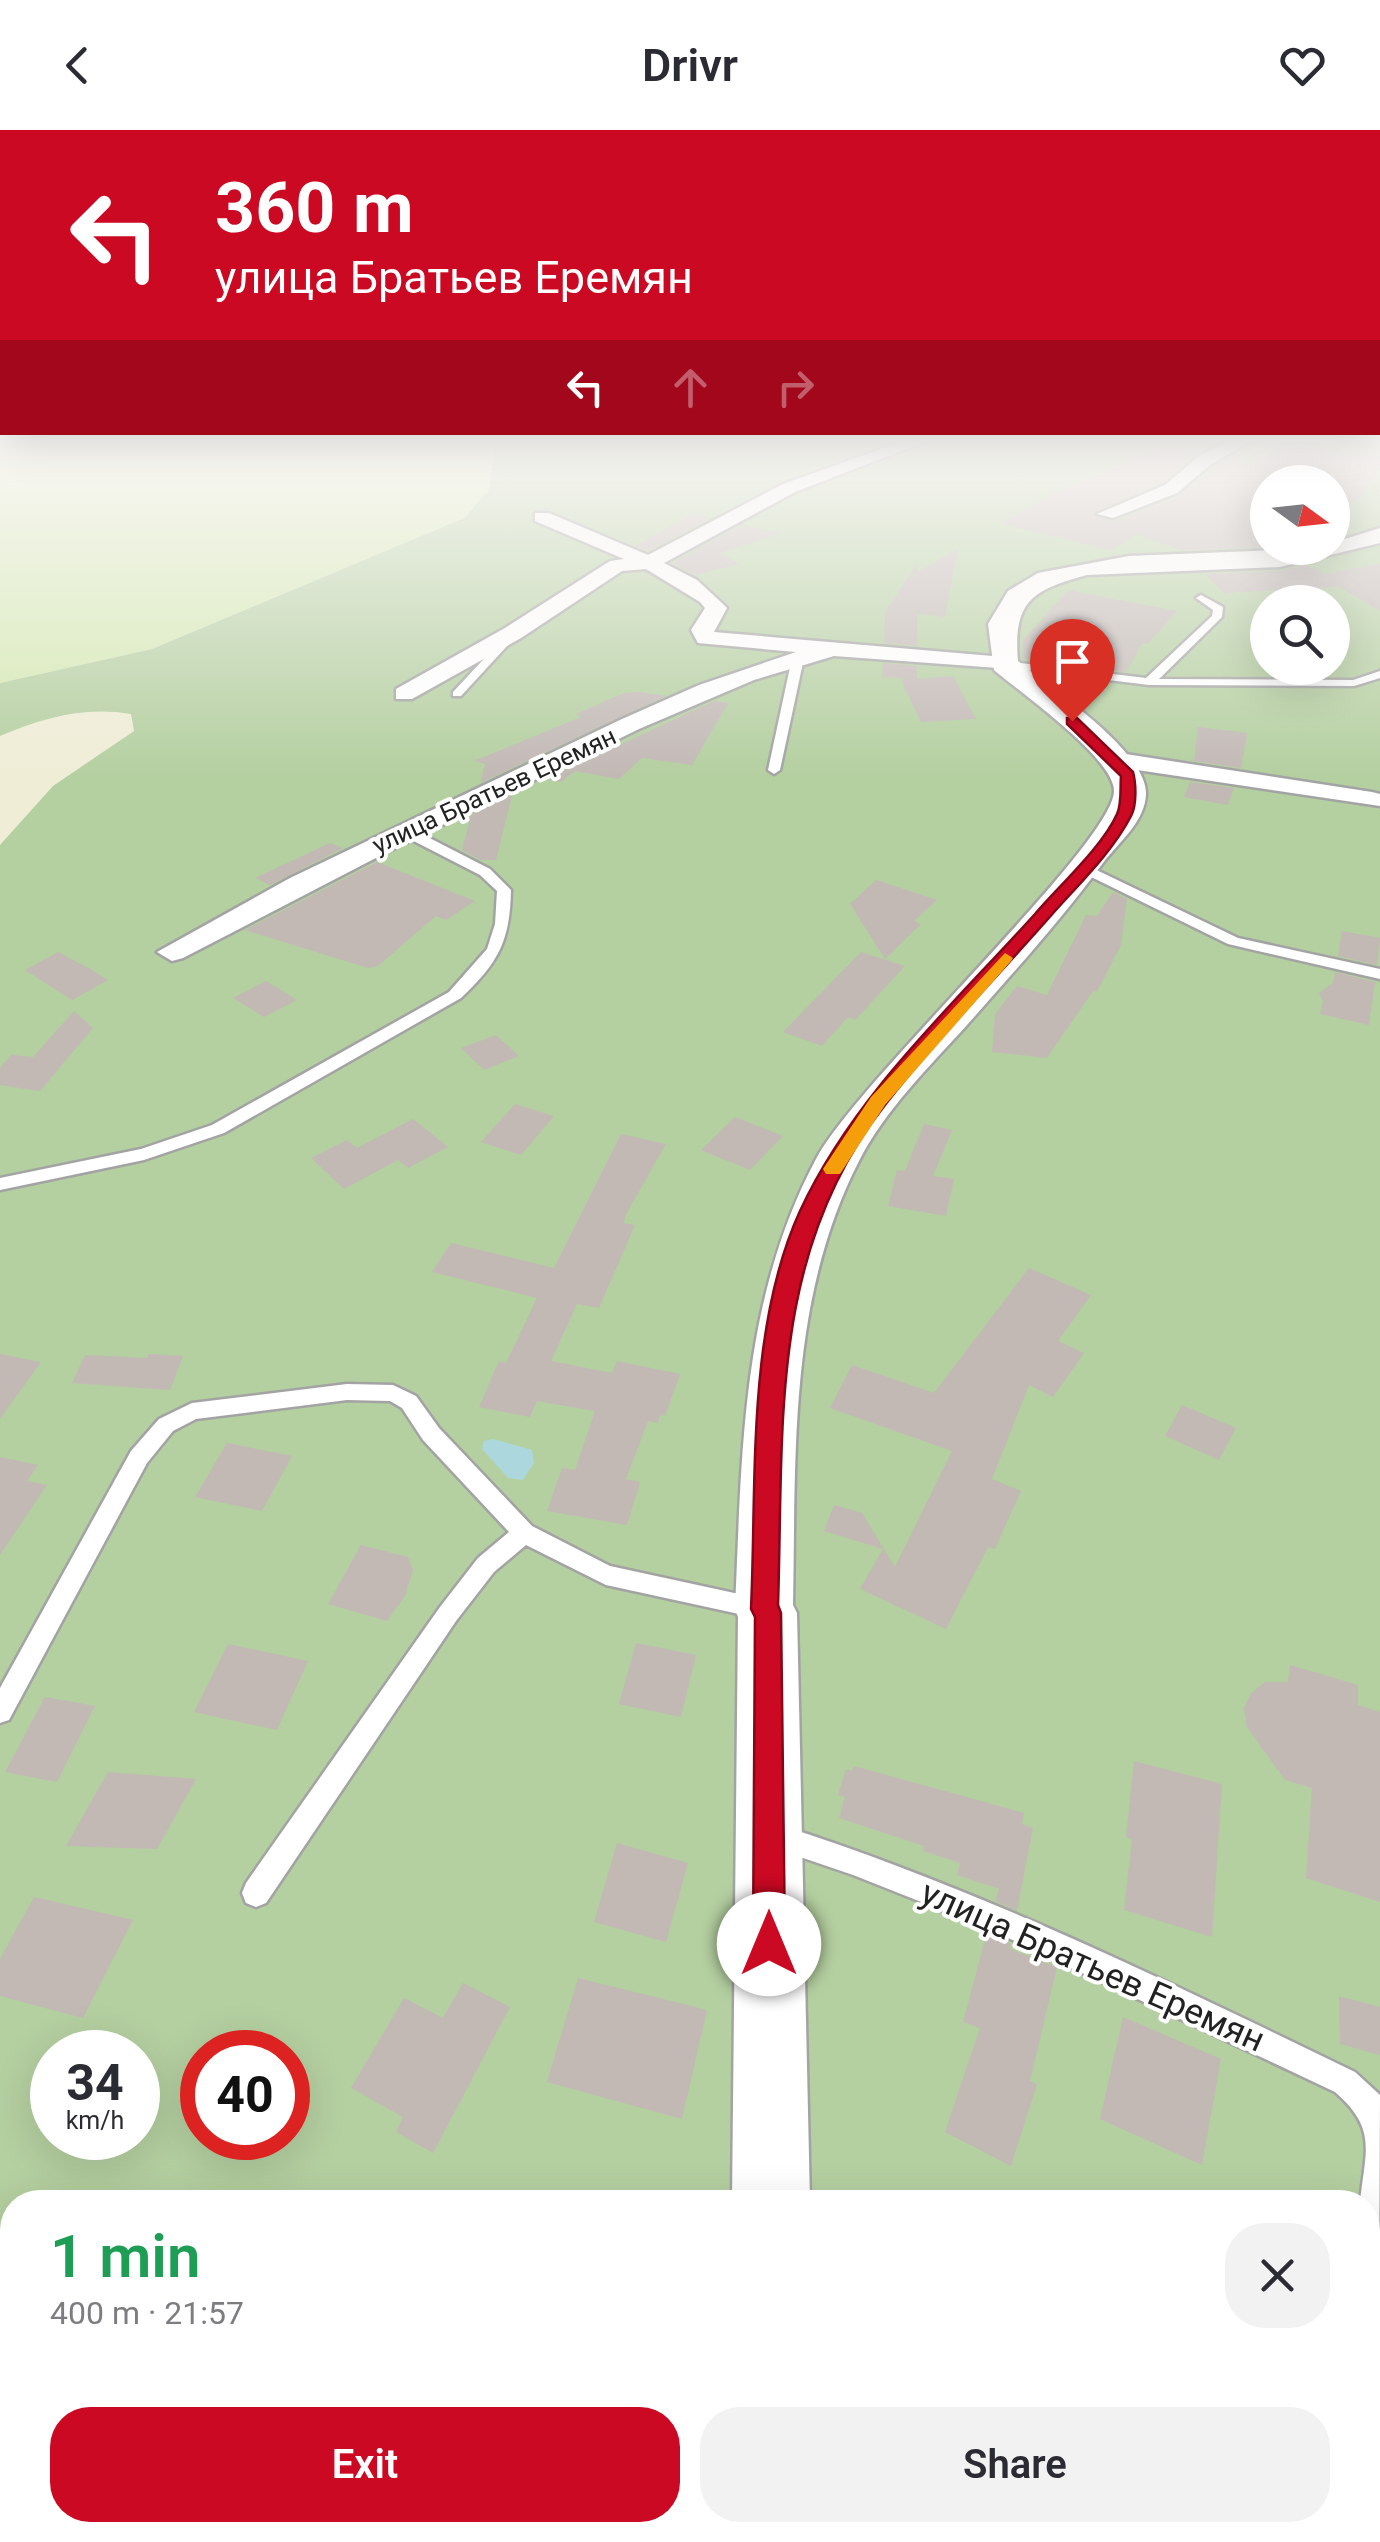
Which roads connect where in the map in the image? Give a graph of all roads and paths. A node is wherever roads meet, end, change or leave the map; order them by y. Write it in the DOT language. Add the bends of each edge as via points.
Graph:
graph roads {
  1 [pos="621,552"];
  2 [pos="670,552"];
  3 [pos="1336,552"];
  4 [pos="648,563"];
  5 [pos="1195,581"];
  6 [pos="513,634"];
  7 [pos="826,652"];
  8 [pos="798,658"];
  9 [pos="1004,664"];
  10 [pos="1380,674"];
  11 [pos="1149,682"];
  12 [pos="404,694"];
  13 [pos="457,694"];
  14 [pos="1118,761"];
  15 [pos="774,770"];
  16 [pos="1372,800"];
  17 [pos="407,832"];
  18 [pos="1084,868"];
  19 [pos="172,952"];
  20 [pos="1380,974"];
  21 [pos="0,1184"];
  22 [pos="524,1533"];
  23 [pos="764,1609"];
  24 [pos="0,1712"];
  25 [pos="768,1834"];
  26 [pos="256,1894"];
  27 [pos="1380,2141"];
  28 [pos="1380,2153"];
  29 [pos="771,2190"];
  30 [pos="1376,2190"];
  1 -- 4 [label="street, улица Братьев Еремян"];
  2 -- 4 [label="street"];
  3 -- 5 [label="street"];
  4 -- 6 [label="street" via="618,565"];
  4 -- 7 [label="street, улица Братьев Еремян" via="716,603 702,630 706,638"];
  5 -- 9 [label="street" via="1100,565 1034,585 1009,606 1000,626"];
  5 -- 11 [label="lane" via="1219,609 1217,617"];
  6 -- 12 [label="street"];
  6 -- 13 [label="lane"];
  7 -- 8 [label="street, улица Братьев Еремян"];
  7 -- 9 [label="street, улица Братьев Еремян"];
  8 -- 15 [label="lane"];
  8 -- 17 [label="street, улица Братьев Еремян" via="647,718"];
  9 -- 11 [label="lane"];
  9 -- 14 [label="street"];
  10 -- 11 [label="lane" via="1354,683"];
  14 -- 16 [label="street"];
  14 -- 18 [label="street" via="1128,775 1126,813"];
  17 -- 19 [label="street, улица Братьев Еремян" via="281,890"];
  17 -- 21 [label="lane" via="485,872 504,890 504,932 482,969 454,995 218,1129 144,1154"];
  18 -- 20 [label="lane" via="1233,942"];
  18 -- 23 [label="street" via="878,1101 810,1212 776,1338"];
  22 -- 23 [label="lane" via="606,1575"];
  22 -- 24 [label="lane" via="409,1402 393,1393 346,1392 192,1411 166,1425 139,1458"];
  22 -- 26 [label="lane" via="486,1565 448,1614"];
  23 -- 25 [label="street"];
  25 -- 27 [label="lane, улица Братьев Еремян" via="1016,1926 1346,2082 1380,2120"];
  25 -- 29 [label="street"];
  28 -- 30 [label="lane"];
}
